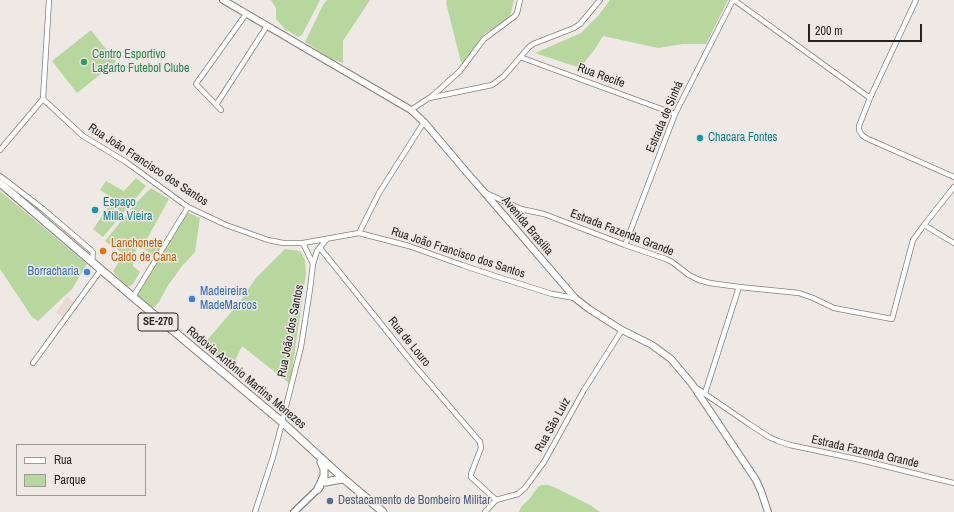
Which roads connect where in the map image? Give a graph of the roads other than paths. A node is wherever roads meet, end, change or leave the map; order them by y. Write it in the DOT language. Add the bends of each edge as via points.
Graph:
graph roads {
  1 [pos="49,0"];
  2 [pos="223,0"];
  3 [pos="520,0"];
  4 [pos="600,0"];
  5 [pos="733,0"];
  6 [pos="916,0"];
  7 [pos="246,14"];
  8 [pos="267,26"];
  9 [pos="520,57"];
  10 [pos="429,98"];
  11 [pos="870,98"];
  12 [pos="43,100"];
  13 [pos="216,105"];
  14 [pos="221,110"];
  15 [pos="411,110"];
  16 [pos="675,114"];
  17 [pos="424,122"];
  18 [pos="0,150"];
  19 [pos="0,176"];
  20 [pos="954,177"];
  21 [pos="0,184"];
  22 [pos="954,187"];
  23 [pos="484,192"];
  24 [pos="188,207"];
  25 [pos="924,225"];
  26 [pos="359,234"];
  27 [pos="326,240"];
  28 [pos="954,243"];
  29 [pos="303,244"];
  30 [pos="625,245"];
  31 [pos="320,248"];
  32 [pos="92,261"];
  33 [pos="313,264"];
  34 [pos="100,271"];
  35 [pos="739,287"];
  36 [pos="133,297"];
  37 [pos="575,298"];
  38 [pos="622,330"];
  39 [pos="33,363"];
  40 [pos="692,384"];
  41 [pos="705,393"];
  42 [pos="281,425"];
  43 [pos="321,462"];
  44 [pos="333,470"];
  45 [pos="344,479"];
  46 [pos="326,482"];
  47 [pos="954,483"];
  48 [pos="318,489"];
  49 [pos="496,500"];
  50 [pos="255,512"];
  51 [pos="294,512"];
  52 [pos="383,512"];
  53 [pos="485,512"];
  54 [pos="768,512"];
  1 -- 12 [label="street"];
  2 -- 7 [label="main road, Avenida Brasília"];
  3 -- 10 [label="street" via="515,16 484,39 460,70"];
  4 -- 9 [label="street" via="577,26 533,44"];
  5 -- 11 [label="street"];
  5 -- 16 [label="street, Estrada de Sinhá"];
  6 -- 11 [label="street"];
  7 -- 8 [label="main road, Avenida Brasília"];
  7 -- 13 [label="street" via="196,84"];
  8 -- 13 [label="street"];
  8 -- 15 [label="main road, Avenida Brasília"];
  9 -- 10 [label="street" via="504,76 492,85"];
  9 -- 16 [label="street, Rua Recife"];
  10 -- 15 [label="street"];
  11 -- 20 [label="street" via="859,126 862,135"];
  12 -- 18 [label="street"];
  12 -- 24 [label="street, Rua João Francisco dos Santos" via="83,136 126,162"];
  13 -- 14 [label="street"];
  15 -- 17 [label="main road, Avenida Brasília"];
  16 -- 30 [label="street, Estrada de Sinhá"];
  17 -- 23 [label="main road, Avenida Brasília"];
  17 -- 26 [label="street" via="379,193"];
  19 -- 32 [label="street" via="92,251"];
  21 -- 32 [label="main road, Rodovia Antônio Martins Menezes / SE-270"];
  21 -- 34 [label="main road, Rodovia Antônio Martins Menezes / SE-270"];
  22 -- 25 [label="street"];
  23 -- 30 [label="street, Estrada Fazenda Grande" via="521,209 544,214"];
  23 -- 37 [label="main road, Avenida Brasília"];
  24 -- 29 [label="street, Rua João Francisco dos Santos" via="268,240"];
  24 -- 36 [label="street"];
  25 -- 28 [label="street"];
  25 -- 35 [label="street, Estrada Fazenda Grande" via="911,246 892,319 834,308 799,293"];
  26 -- 27 [label="street, Rua João Francisco dos Santos"];
  26 -- 37 [label="street, Rua João Francisco dos Santos" via="409,246 498,277"];
  27 -- 29 [label="street, Rua João Francisco dos Santos"];
  27 -- 31 [label="street, Rua João dos Santos"];
  29 -- 33 [label="street"];
  30 -- 35 [label="street, Estrada Fazenda Grande" via="669,260 699,280"];
  31 -- 33 [label="street, Rua João dos Santos"];
  31 -- 49 [label="street, Rua de Louro" via="480,442 481,448 471,474 472,478"];
  32 -- 36 [label="main road, Rodovia Antônio Martins Menezes / SE-270"];
  33 -- 42 [label="street, Rua João dos Santos" via="301,347"];
  34 -- 39 [label="street"];
  34 -- 42 [label="main road, Rodovia Antônio Martins Menezes / SE-270"];
  35 -- 41 [label="street"];
  36 -- 42 [label="main road, Rodovia Antônio Martins Menezes / SE-270"];
  37 -- 38 [label="main road, Avenida Brasília"];
  38 -- 40 [label="main road, Avenida Brasília" via="652,345 671,359"];
  38 -- 49 [label="street, Rua São Luiz" via="584,390 546,459 526,488 518,494"];
  40 -- 41 [label="street, Estrada Fazenda Grande"];
  40 -- 54 [label="main road, Avenida Brasília" via="756,480"];
  41 -- 47 [label="street, Estrada Fazenda Grande" via="769,437 784,443"];
  42 -- 43 [label="main road, Rodovia Antônio Martins Menezes / SE-270"];
  42 -- 44 [label="main road, Rodovia Antônio Martins Menezes / SE-270" via="313,450"];
  42 -- 50 [label="street, Rua João dos Santos"];
  43 -- 44 [label="main road, Rodovia Antônio Martins Menezes / SE-270"];
  43 -- 48 [label="main road" via="324,476"];
  44 -- 45 [label="main road, Rodovia Antônio Martins Menezes / SE-270"];
  44 -- 46 [label="street"];
  45 -- 46 [label="main road"];
  45 -- 52 [label="main road, Rodovia Antônio Martins Menezes / SE-270"];
  46 -- 48 [label="street"];
  48 -- 51 [label="street"];
  49 -- 53 [label="street"];
}
